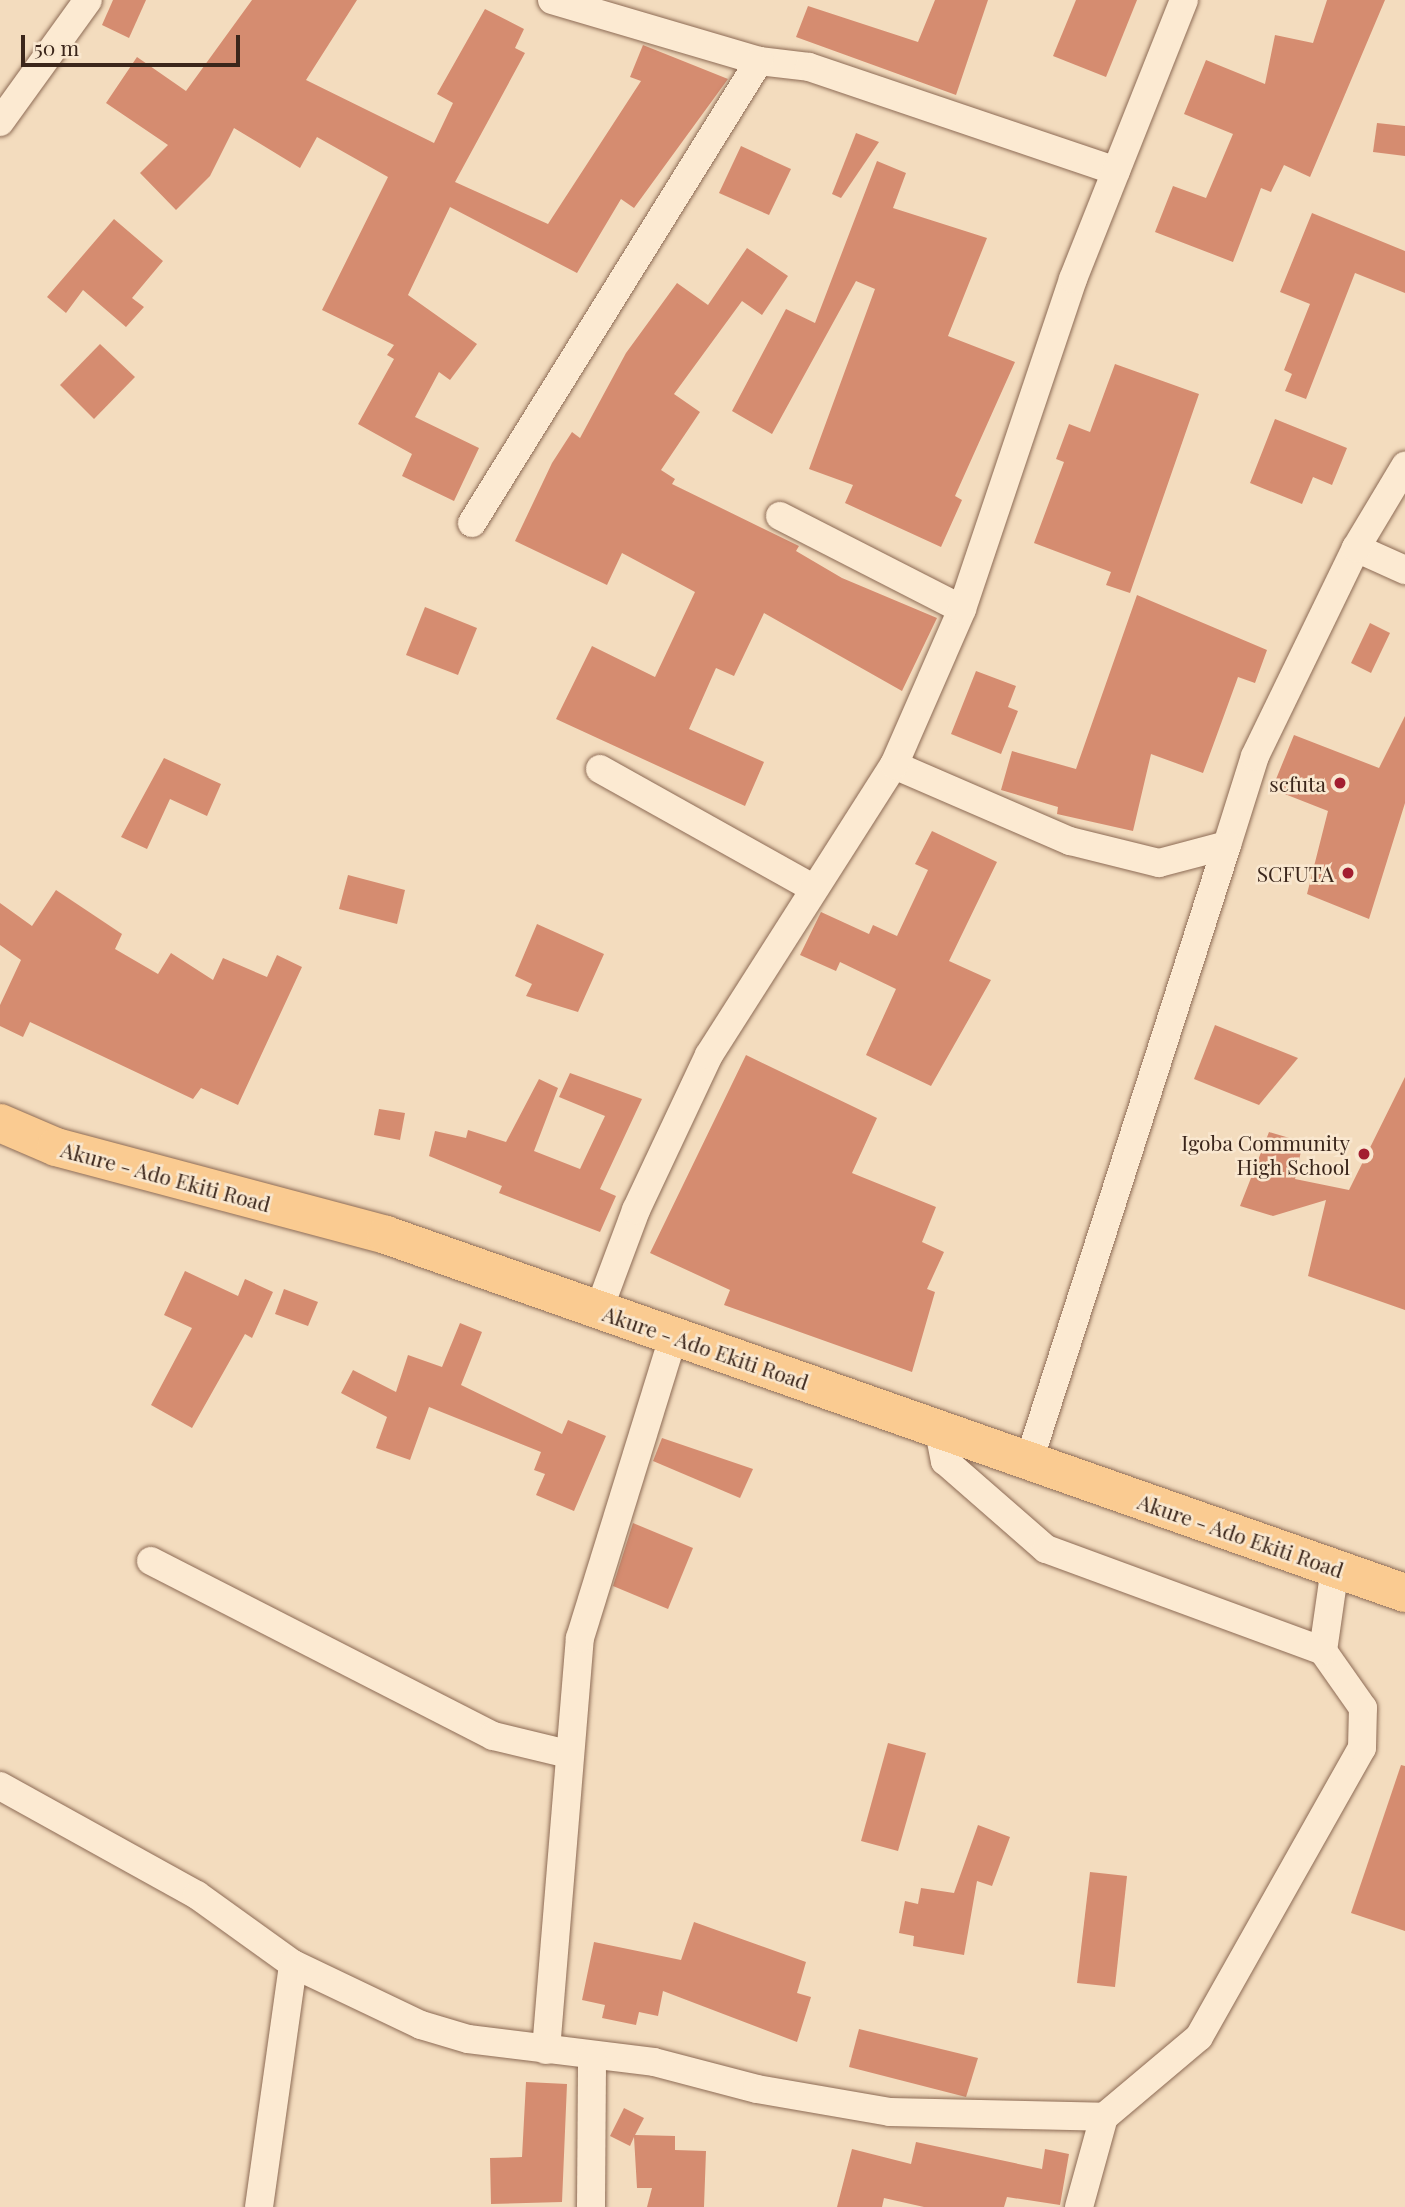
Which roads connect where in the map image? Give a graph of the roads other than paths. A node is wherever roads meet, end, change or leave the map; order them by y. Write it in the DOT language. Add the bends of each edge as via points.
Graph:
graph roads {
  1 [pos="88,0"];
  2 [pos="552,0"];
  3 [pos="1184,0"];
  4 [pos="759,61"];
  5 [pos="0,122"];
  6 [pos="1116,171"];
  7 [pos="1405,466"];
  8 [pos="780,516"];
  9 [pos="472,523"];
  10 [pos="1356,548"];
  11 [pos="1405,570"];
  12 [pos="961,609"];
  13 [pos="894,765"];
  14 [pos="600,769"];
  15 [pos="1227,845"];
  16 [pos="813,888"];
  17 [pos="0,1123"];
  18 [pos="599,1310"];
  19 [pos="673,1338"];
  20 [pos="939,1431"];
  21 [pos="1029,1461"];
  22 [pos="151,1561"];
  23 [pos="1335,1568"];
  24 [pos="1405,1593"];
  25 [pos="1323,1651"];
  26 [pos="568,1754"];
  27 [pos="0,1786"];
  28 [pos="293,1964"];
  29 [pos="546,2050"];
  30 [pos="592,2058"];
  31 [pos="1104,2117"];
  32 [pos="259,2207"];
  33 [pos="591,2207"];
  34 [pos="1079,2207"];
  1 -- 5 [label="street"];
  2 -- 4 [label="street"];
  3 -- 6 [label="street"];
  4 -- 6 [label="street" via="809,67"];
  4 -- 9 [label="street"];
  6 -- 12 [label="street" via="1010,454"];
  7 -- 10 [label="street"];
  8 -- 12 [label="street"];
  10 -- 11 [label="street"];
  10 -- 15 [label="street" via="1255,756"];
  12 -- 13 [label="street"];
  13 -- 15 [label="street" via="1057,836 1159,863"];
  13 -- 16 [label="street"];
  14 -- 16 [label="street"];
  15 -- 21 [label="street"];
  16 -- 18 [label="street" via="709,1055 636,1210"];
  17 -- 18 [label="main road, Akure - Ado Ekiti Road" via="56,1147 386,1235"];
  18 -- 19 [label="main road, Akure - Ado Ekiti Road"];
  19 -- 20 [label="main road, Akure - Ado Ekiti Road"];
  19 -- 26 [label="street" via="580,1638"];
  20 -- 21 [label="main road, Akure - Ado Ekiti Road"];
  20 -- 25 [label="street" via="945,1461 1046,1549"];
  21 -- 23 [label="main road, Akure - Ado Ekiti Road"];
  22 -- 26 [label="street" via="493,1736"];
  23 -- 24 [label="main road, Akure - Ado Ekiti Road"];
  23 -- 25 [label="street"];
  25 -- 31 [label="street" via="1367,1723 1351,1773 1199,2038"];
  26 -- 29 [label="street"];
  27 -- 28 [label="street" via="197,1895"];
  28 -- 29 [label="street" via="421,2025"];
  28 -- 32 [label="street"];
  29 -- 30 [label="street"];
  30 -- 31 [label="street" via="654,2062 757,2089 890,2112"];
  30 -- 33 [label="street"];
  31 -- 34 [label="street"];
}
